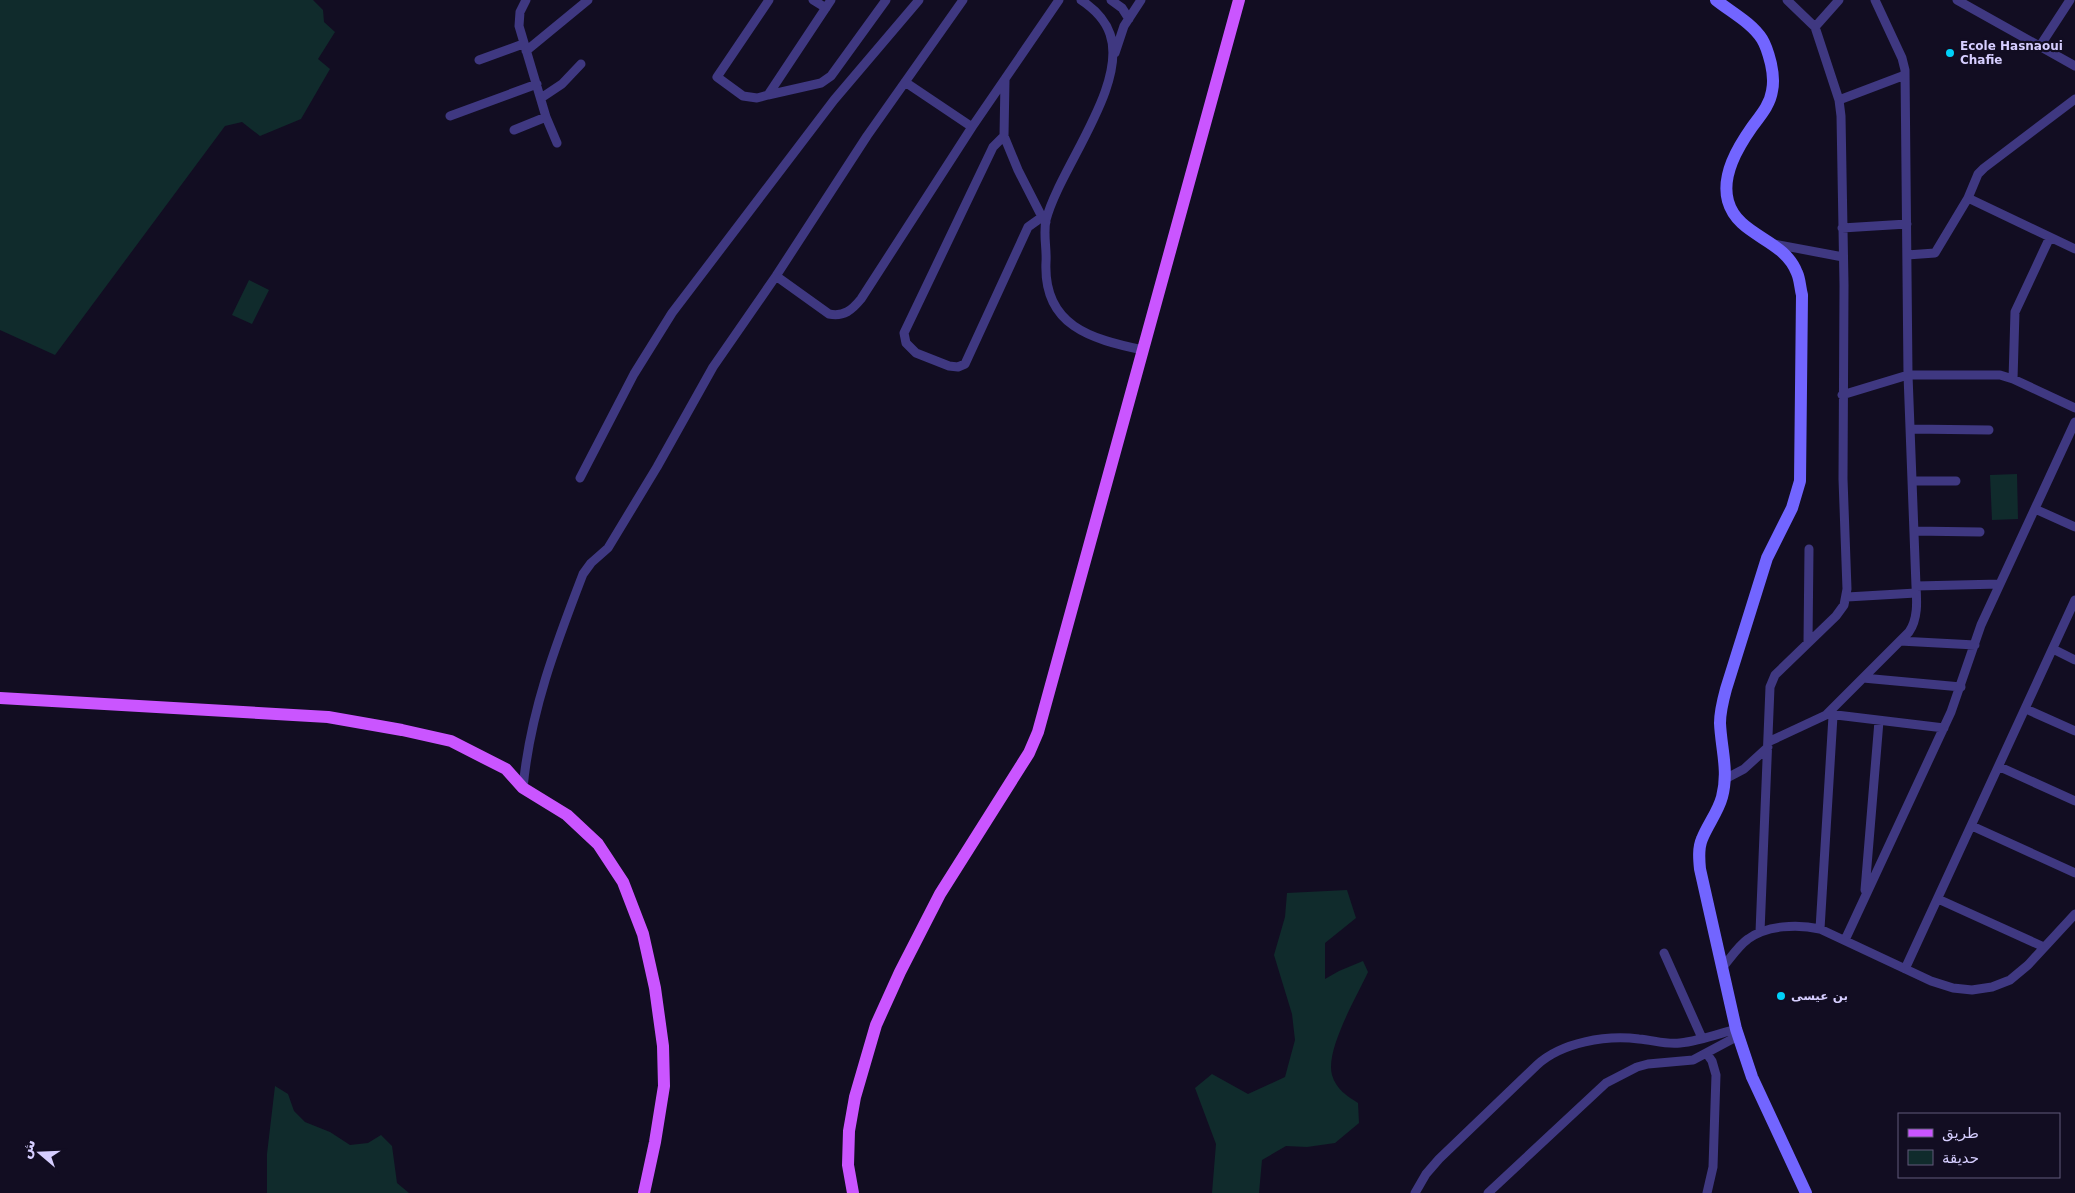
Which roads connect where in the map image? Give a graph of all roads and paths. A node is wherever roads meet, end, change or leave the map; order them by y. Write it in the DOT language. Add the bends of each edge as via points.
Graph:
graph roads {
  1 [pos="526,0"];
  2 [pos="588,0"];
  3 [pos="769,0"];
  4 [pos="813,0"];
  5 [pos="831,0"];
  6 [pos="886,0"];
  7 [pos="919,0"];
  8 [pos="963,0"];
  9 [pos="1060,0"];
  10 [pos="1081,0"];
  11 [pos="1111,0"];
  12 [pos="1141,0"];
  13 [pos="1239,0"];
  14 [pos="1716,0"];
  15 [pos="1787,0"];
  16 [pos="1839,0"];
  17 [pos="1874,0"];
  18 [pos="1957,0"];
  19 [pos="2070,0"];
  20 [pos="826,8"];
  21 [pos="1130,19"];
  22 [pos="1815,27"];
  23 [pos="2040,46"];
  24 [pos="524,48"];
  25 [pos="1113,58"];
  26 [pos="479,60"];
  27 [pos="581,64"];
  28 [pos="2075,66"];
  29 [pos="1905,75"];
  30 [pos="1005,80"];
  31 [pos="905,82"];
  32 [pos="537,84"];
  33 [pos="768,96"];
  34 [pos="541,98"];
  35 [pos="2075,99"];
  36 [pos="1839,100"];
  37 [pos="450,116"];
  38 [pos="546,117"];
  39 [pos="972,127"];
  40 [pos="514,130"];
  41 [pos="1004,136"];
  42 [pos="557,143"];
  43 [pos="1968,198"];
  44 [pos="1044,220"];
  45 [pos="1907,224"];
  46 [pos="1842,228"];
  47 [pos="2050,237"];
  48 [pos="1774,244"];
  49 [pos="2075,249"];
  50 [pos="1907,255"];
  51 [pos="1843,257"];
  52 [pos="776,276"];
  53 [pos="1144,350"];
  54 [pos="1908,375"];
  55 [pos="2013,379"];
  56 [pos="1842,395"];
  57 [pos="2075,408"];
  58 [pos="2075,422"];
  59 [pos="1910,429"];
  60 [pos="1990,430"];
  61 [pos="580,478"];
  62 [pos="1912,481"];
  63 [pos="1956,481"];
  64 [pos="2035,508"];
  65 [pos="2075,527"];
  66 [pos="1914,531"];
  67 [pos="1980,532"];
  68 [pos="1809,549"];
  69 [pos="2000,584"];
  70 [pos="1916,590"];
  71 [pos="1847,596"];
  72 [pos="2075,600"];
  73 [pos="1900,641"];
  74 [pos="1808,642"];
  75 [pos="1975,645"];
  76 [pos="2053,649"];
  77 [pos="2075,660"];
  78 [pos="1863,678"];
  79 [pos="1961,687"];
  80 [pos="0,698"];
  81 [pos="2026,709"];
  82 [pos="1830,715"];
  83 [pos="1879,721"];
  84 [pos="1944,728"];
  85 [pos="2075,731"];
  86 [pos="1768,745"];
  87 [pos="2000,767"];
  88 [pos="1724,779"];
  89 [pos="523,788"];
  90 [pos="2075,801"];
  91 [pos="1972,826"];
  92 [pos="2075,873"];
  93 [pos="1865,898"];
  94 [pos="1938,899"];
  95 [pos="2075,914"];
  96 [pos="1820,929"];
  97 [pos="1760,932"];
  98 [pos="1845,940"];
  99 [pos="2044,947"];
  100 [pos="1664,953"];
  101 [pos="1722,968"];
  102 [pos="1905,969"];
  103 [pos="1737,1032"];
  104 [pos="1702,1038"];
  105 [pos="1707,1054"];
  106 [pos="644,1193"];
  107 [pos="853,1193"];
  108 [pos="1416,1193"];
  109 [pos="1488,1193"];
  110 [pos="1707,1193"];
  111 [pos="1806,1193"];
  1 -- 24 [label="street" via="518,20"];
  2 -- 24 [label="street"];
  3 -- 33 [label="street" via="717,77 743,96"];
  4 -- 20 [label="street"];
  5 -- 20 [label="street"];
  6 -- 33 [label="street" via="831,76 821,83"];
  7 -- 61 [label="street" via="834,100 672,313 634,374"];
  8 -- 31 [label="street"];
  9 -- 30 [label="street"];
  10 -- 25 [label="street" via="1095,11 1110,33"];
  11 -- 21 [label="street"];
  12 -- 21 [label="street"];
  13 -- 53 [label="main road"];
  14 -- 48 [label="street" via="1747,23 1762,39 1769,54 1772,92 1767,106 1738,150 1726,185 1735,217 1749,230"];
  15 -- 22 [label="street"];
  16 -- 22 [label="street"];
  17 -- 29 [label="street" via="1902,58"];
  18 -- 23 [label="street"];
  19 -- 23 [label="street"];
  20 -- 33 [label="street"];
  21 -- 25 [label="street" via="1124,26"];
  22 -- 36 [label="street"];
  23 -- 28 [label="street"];
  24 -- 26 [label="street"];
  24 -- 32 [label="street"];
  25 -- 44 [label="street" via="1104,92"];
  27 -- 34 [label="street" via="562,84"];
  29 -- 36 [label="street"];
  29 -- 45 [label="street"];
  30 -- 39 [label="street"];
  30 -- 41 [label="street"];
  31 -- 39 [label="street"];
  31 -- 52 [label="street"];
  32 -- 34 [label="street"];
  32 -- 37 [label="street"];
  34 -- 38 [label="street"];
  35 -- 43 [label="street" via="1984,168"];
  36 -- 46 [label="street"];
  38 -- 40 [label="street"];
  38 -- 42 [label="street"];
  39 -- 52 [label="street" via="851,310 839,316 829,314"];
  41 -- 44 [label="street"];
  41 -- 44 [label="street" via="993,147 904,333 906,343 916,353 949,366 965,364 1028,227"];
  43 -- 47 [label="street"];
  43 -- 50 [label="street" via="1935,253"];
  44 -- 53 [label="street" via="1047,285 1058,311 1068,322 1093,337"];
  45 -- 46 [label="street"];
  45 -- 50 [label="street"];
  46 -- 51 [label="street"];
  47 -- 49 [label="street"];
  47 -- 55 [label="street" via="2014,312"];
  48 -- 51 [label="street"];
  48 -- 88 [label="street" via="1798,273 1802,295 1800,481 1792,508 1764,565 1726,689 1720,725"];
  50 -- 54 [label="street"];
  51 -- 56 [label="street"];
  52 -- 89 [label="street" via="705,379 608,548 583,574 535,712 526,752"];
  53 -- 107 [label="main road" via="1038,732 1029,753 940,894 876,1025 855,1097 849,1131 848,1165"];
  54 -- 55 [label="street" via="2000,375"];
  54 -- 56 [label="street"];
  54 -- 59 [label="street"];
  55 -- 57 [label="street"];
  56 -- 71 [label="street"];
  58 -- 64 [label="street"];
  59 -- 60 [label="street"];
  59 -- 62 [label="street"];
  62 -- 63 [label="street"];
  62 -- 66 [label="street"];
  64 -- 65 [label="street"];
  64 -- 69 [label="street"];
  66 -- 67 [label="street"];
  66 -- 70 [label="street"];
  68 -- 74 [label="street"];
  69 -- 70 [label="street"];
  69 -- 75 [label="street"];
  70 -- 71 [label="street"];
  70 -- 73 [label="street" via="1914,624"];
  71 -- 74 [label="street" via="1836,616"];
  72 -- 76 [label="street"];
  73 -- 75 [label="street"];
  73 -- 78 [label="street"];
  74 -- 86 [label="street" via="1772,680"];
  75 -- 79 [label="street"];
  76 -- 77 [label="street"];
  76 -- 81 [label="street"];
  78 -- 79 [label="street"];
  78 -- 82 [label="street"];
  79 -- 84 [label="street"];
  80 -- 89 [label="main road" via="328,717 451,740 506,769"];
  81 -- 85 [label="street"];
  81 -- 87 [label="street"];
  82 -- 83 [label="street"];
  82 -- 86 [label="street"];
  82 -- 96 [label="street"];
  83 -- 84 [label="street"];
  83 -- 93 [label="street"];
  84 -- 93 [label="street"];
  86 -- 88 [label="street" via="1744,769"];
  86 -- 97 [label="street"];
  87 -- 90 [label="street"];
  87 -- 91 [label="street"];
  88 -- 101 [label="street" via="1722,798 1699,851"];
  89 -- 106 [label="main road" via="567,815 598,844 623,882 643,934 663,1046 664,1086"];
  91 -- 92 [label="street"];
  91 -- 94 [label="street"];
  93 -- 98 [label="street"];
  94 -- 99 [label="street"];
  94 -- 102 [label="street"];
  95 -- 99 [label="street"];
  96 -- 97 [label="street" via="1804,925"];
  96 -- 98 [label="street"];
  97 -- 101 [label="street" via="1747,940"];
  98 -- 102 [label="street"];
  99 -- 102 [label="street" via="2010,980 1992,987 1953,988"];
  100 -- 104 [label="street"];
  101 -- 103 [label="street"];
  103 -- 104 [label="street"];
  103 -- 105 [label="street"];
  103 -- 111 [label="street" via="1752,1077"];
  104 -- 108 [label="street" via="1679,1043 1636,1038 1600,1040 1558,1050 1547,1056 1440,1159 1426,1174"];
  105 -- 109 [label="street" via="1693,1060 1637,1067 1606,1083"];
  105 -- 110 [label="street" via="1716,1074 1713,1167"];
}
